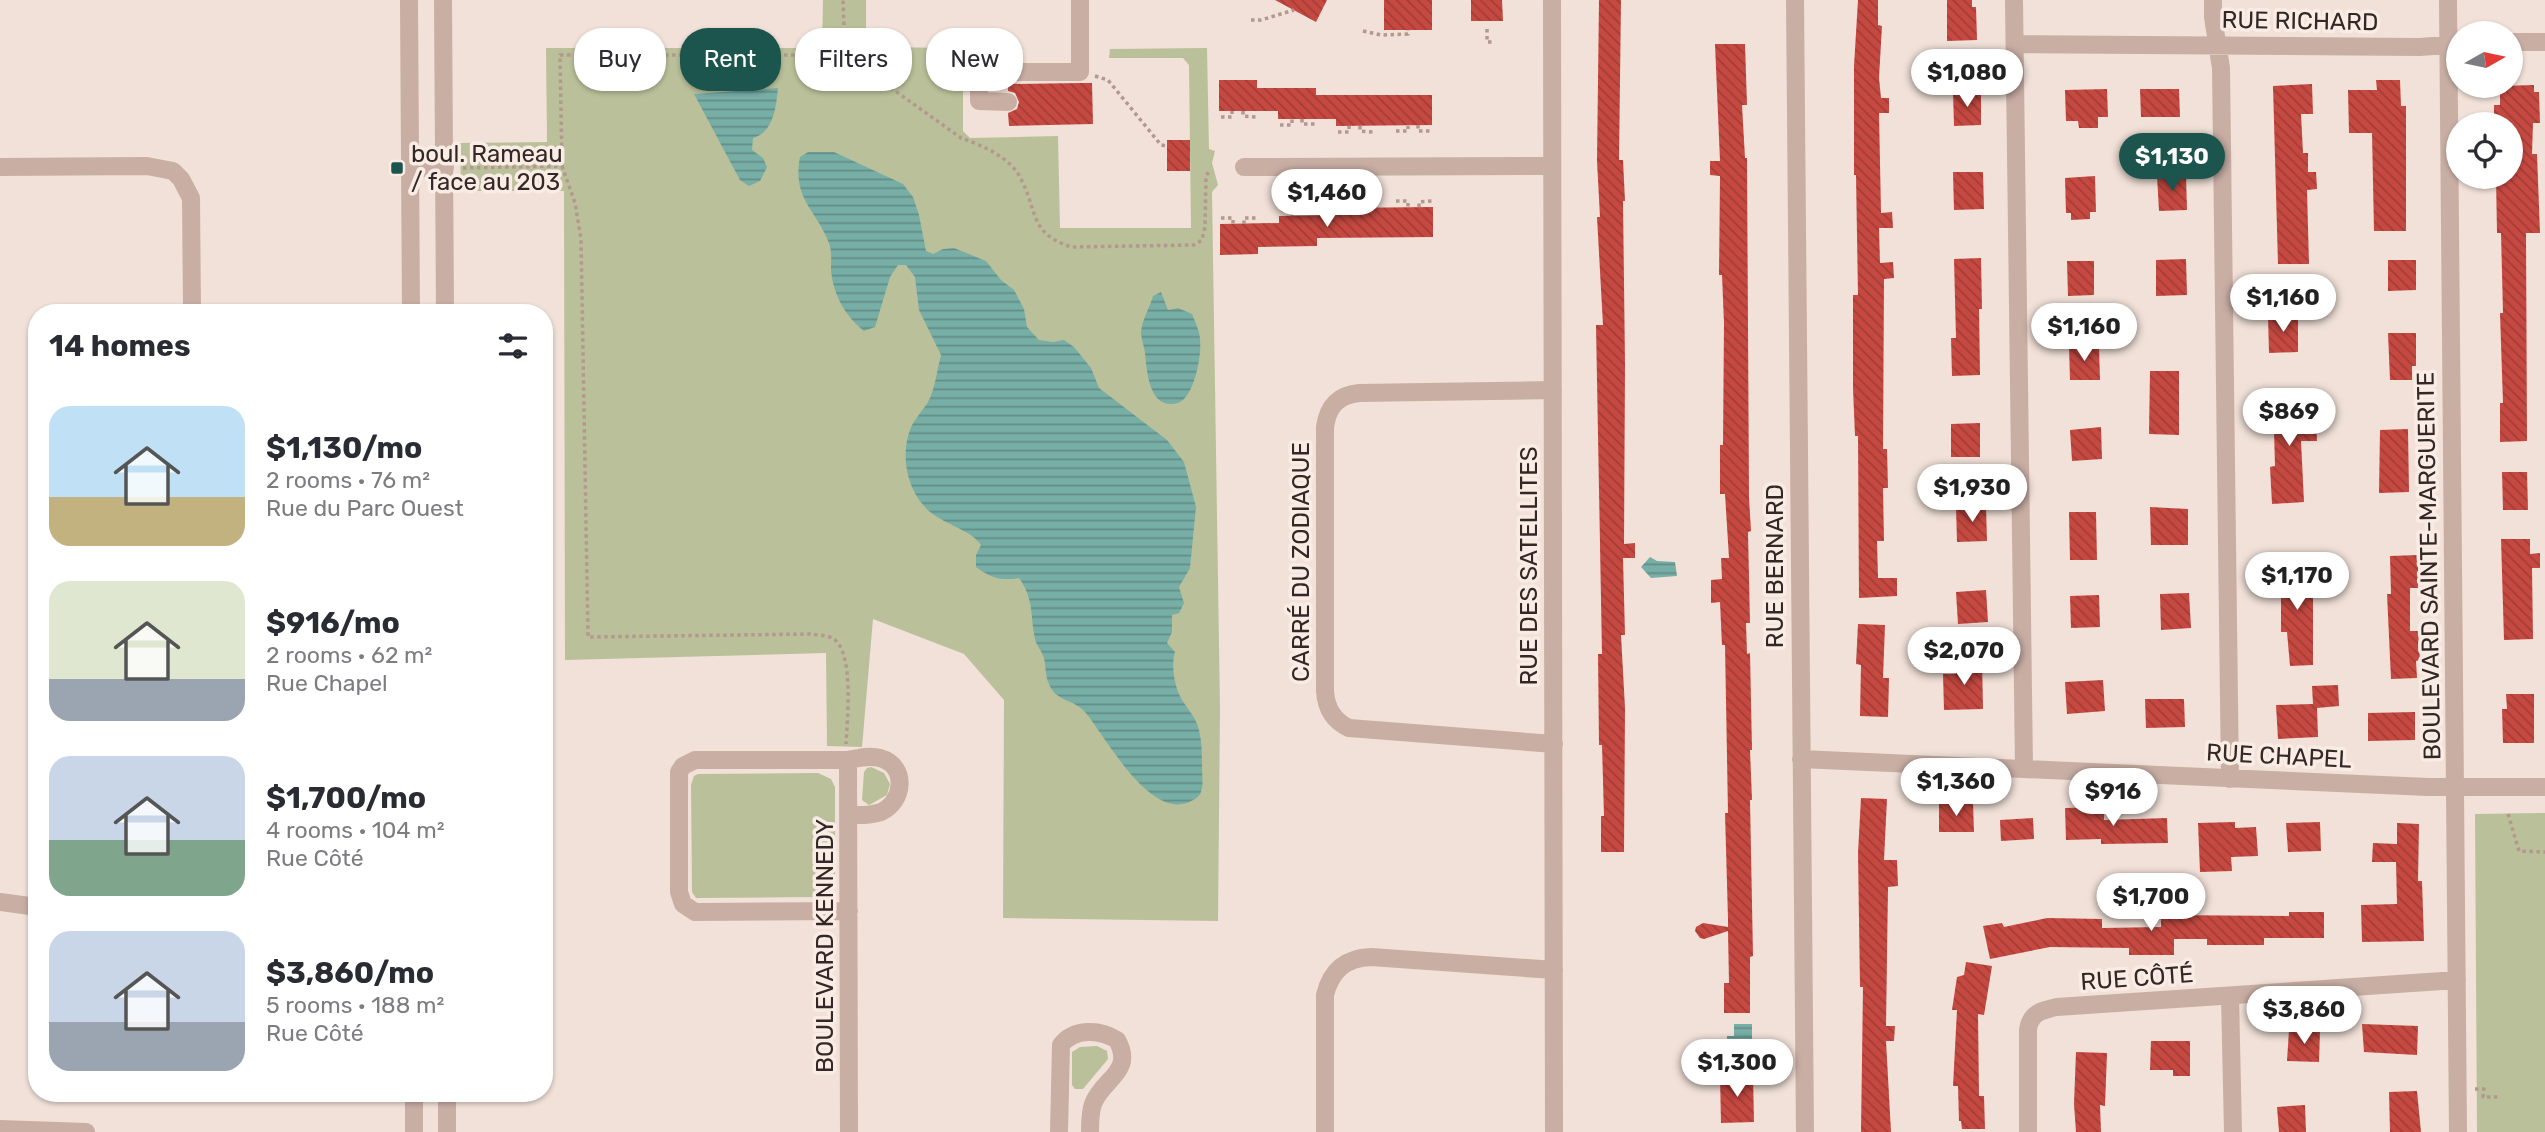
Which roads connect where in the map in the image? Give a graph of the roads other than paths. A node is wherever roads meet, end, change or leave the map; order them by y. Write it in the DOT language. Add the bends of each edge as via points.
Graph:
graph roads {
  1 [pos="409,0"];
  2 [pos="443,0"];
  3 [pos="1080,0"];
  4 [pos="1552,0"];
  5 [pos="1795,0"];
  6 [pos="2014,0"];
  7 [pos="2213,0"];
  8 [pos="2448,0"];
  9 [pos="2451,21"];
  10 [pos="2524,42"];
  11 [pos="2545,42"];
  12 [pos="2015,44"];
  13 [pos="2218,45"];
  14 [pos="2446,45"];
  15 [pos="2454,98"];
  16 [pos="1008,102"];
  17 [pos="1552,166"];
  18 [pos="0,167"];
  19 [pos="1244,167"];
  20 [pos="411,168"];
  21 [pos="451,168"];
  22 [pos="192,304"];
  23 [pos="411,304"];
  24 [pos="445,304"];
  25 [pos="1553,390"];
  26 [pos="1554,744"];
  27 [pos="847,753"];
  28 [pos="1801,759"];
  29 [pos="2024,768"];
  30 [pos="2230,779"];
  31 [pos="2545,786"];
  32 [pos="2456,788"];
  33 [pos="848,815"];
  34 [pos="0,902"];
  35 [pos="28,906"];
  36 [pos="849,911"];
  37 [pos="1554,970"];
  38 [pos="2457,981"];
  39 [pos="2231,996"];
  40 [pos="414,1102"];
  41 [pos="447,1102"];
  42 [pos="0,1129"];
  43 [pos="23,1131"];
  44 [pos="86,1132"];
  45 [pos="414,1132"];
  46 [pos="447,1132"];
  47 [pos="849,1132"];
  48 [pos="1059,1132"];
  49 [pos="1090,1132"];
  50 [pos="1325,1132"];
  51 [pos="1554,1132"];
  52 [pos="1805,1132"];
  53 [pos="2028,1132"];
  54 [pos="2233,1132"];
  55 [pos="2458,1132"];
  1 -- 20 [label="street"];
  2 -- 21 [label="street"];
  3 -- 16 [label="street" via="1080,72 979,72 979,101"];
  4 -- 17 [label="street, RUE DES SATELLITES"];
  5 -- 28 [label="street, RUE BERNARD"];
  6 -- 12 [label="street"];
  7 -- 13 [label="street"];
  8 -- 9 [label="street, BOULEVARD SAINTE-MARGUERITE"];
  10 -- 11 [label="street"];
  12 -- 13 [label="street, RUE RICHARD"];
  12 -- 29 [label="street"];
  13 -- 14 [label="street, RUE RICHARD"];
  13 -- 30 [label="street"];
  15 -- 32 [label="street, BOULEVARD SAINTE-MARGUERITE"];
  17 -- 19 [label="street"];
  17 -- 25 [label="street, RUE DES SATELLITES"];
  18 -- 22 [label="street" via="147,166 173,172 191,198"];
  20 -- 21 [label="street"];
  20 -- 23 [label="street"];
  21 -- 24 [label="street"];
  25 -- 26 [label="street, RUE DES SATELLITES"];
  25 -- 26 [label="street, CARRÉ DU ZODIAQUE" via="1359,393 1332,405 1325,427 1325,691 1333,716 1349,728"];
  26 -- 37 [label="street, RUE DES SATELLITES"];
  27 -- 33 [label="street, BOULEVARD KENNEDY"];
  27 -- 33 [label="street" via="880,758 894,767 900,781 898,797 887,808"];
  27 -- 36 [label="street" via="695,760 683,766 678,778 679,892 688,909 695,912"];
  28 -- 29 [label="street, RUE CHAPEL"];
  28 -- 52 [label="street, RUE BERNARD"];
  29 -- 30 [label="street, RUE CHAPEL"];
  30 -- 32 [label="street, RUE CHAPEL"];
  31 -- 32 [label="street, RUE CHAPEL"];
  32 -- 38 [label="street, BOULEVARD SAINTE-MARGUERITE"];
  33 -- 36 [label="street, BOULEVARD KENNEDY"];
  34 -- 35 [label="street"];
  36 -- 47 [label="street, BOULEVARD KENNEDY"];
  37 -- 50 [label="street" via="1371,957 1344,964 1331,977 1325,995"];
  37 -- 51 [label="street, RUE DES SATELLITES"];
  38 -- 39 [label="street, RUE CÔTÉ"];
  38 -- 55 [label="street, BOULEVARD SAINTE-MARGUERITE"];
  39 -- 53 [label="street, RUE CÔTÉ" via="2037,1012 2028,1030"];
  39 -- 54 [label="street"];
  40 -- 45 [label="street"];
  41 -- 46 [label="street"];
  42 -- 43 [label="street"];
  43 -- 44 [label="street"];
  48 -- 49 [label="street" via="1061,1045 1072,1035 1091,1032 1117,1040 1123,1056 1093,1104"];
}
